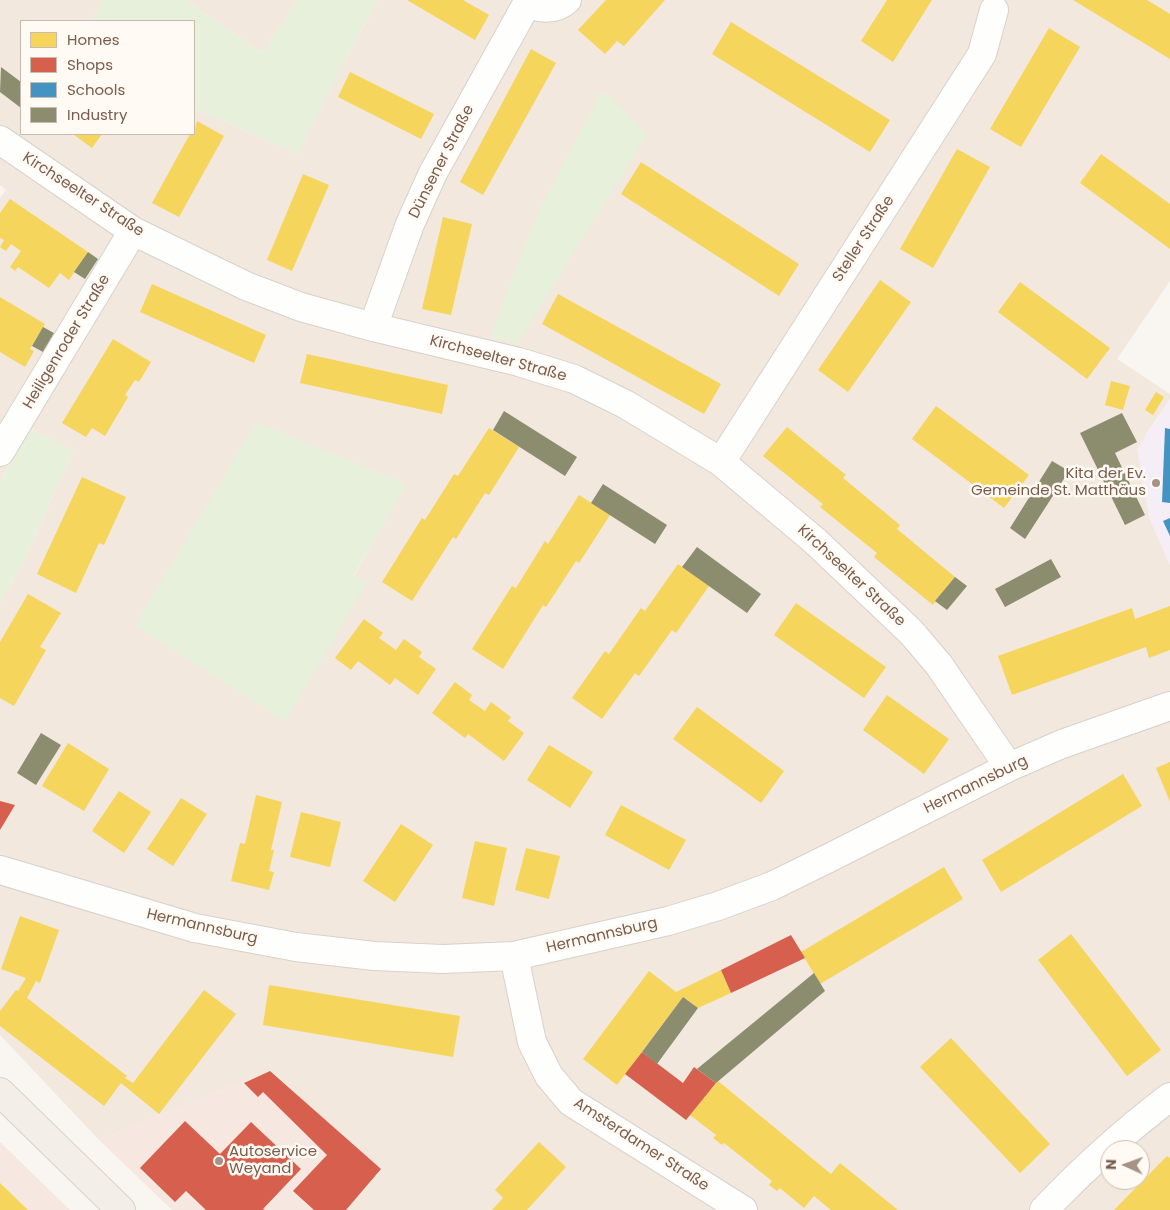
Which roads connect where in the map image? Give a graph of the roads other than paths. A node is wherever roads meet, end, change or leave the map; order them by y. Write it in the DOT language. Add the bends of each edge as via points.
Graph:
graph roads {
  1 [pos="567,0"];
  2 [pos="528,2"];
  3 [pos="994,10"];
  4 [pos="0,140"];
  5 [pos="133,231"];
  6 [pos="373,328"];
  7 [pos="0,452"];
  8 [pos="721,462"];
  9 [pos="1170,706"];
  10 [pos="1009,767"];
  11 [pos="0,870"];
  12 [pos="514,956"];
  13 [pos="0,1092"];
  14 [pos="1170,1097"];
  15 [pos="120,1210"];
  16 [pos="743,1210"];
  17 [pos="1044,1210"];
  1 -- 2 [label="street, Dünsener Straße" via="560,6 542,8"];
  2 -- 6 [label="street, Dünsener Straße" via="433,173 410,224"];
  3 -- 8 [label="street, Steller Straße" via="982,54"];
  4 -- 5 [label="street, Kirchseelter Straße"];
  5 -- 6 [label="street, Kirchseelter Straße" via="246,286 301,307"];
  5 -- 7 [label="street, Heiligenroder Straße"];
  6 -- 8 [label="street, Kirchseelter Straße" via="519,362 574,379 625,404"];
  8 -- 10 [label="street, Kirchseelter Straße" via="815,541 911,632 939,665"];
  9 -- 10 [label="street, Hermannsburg" via="1062,744"];
  10 -- 12 [label="street, Hermannsburg" via="772,886 668,921"];
  11 -- 12 [label="street, Hermannsburg" via="195,928 296,947 374,956 443,959"];
  12 -- 16 [label="street, Amsterdamer Straße" via="532,1042 549,1076 571,1102"];
  13 -- 15 [label="main road"];
  14 -- 17 [label="street" via="1080,1173"];
}
